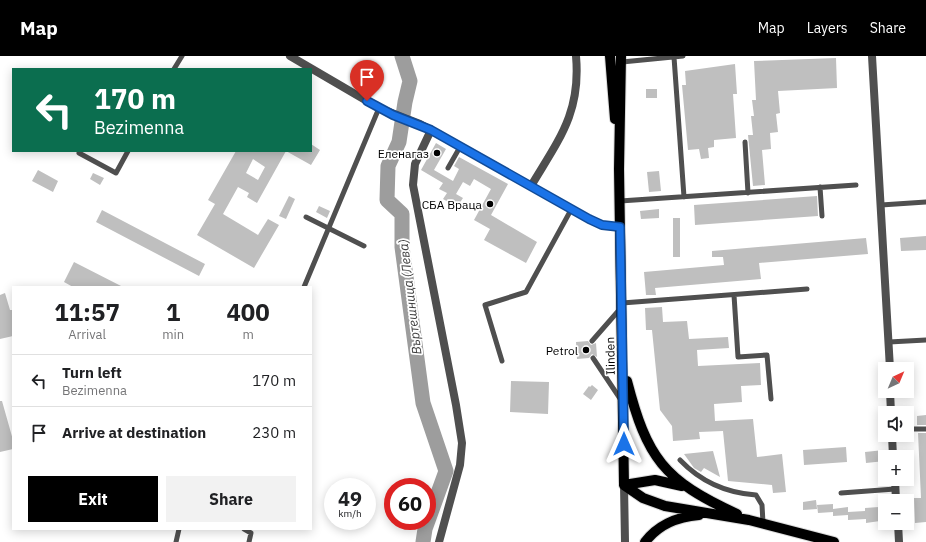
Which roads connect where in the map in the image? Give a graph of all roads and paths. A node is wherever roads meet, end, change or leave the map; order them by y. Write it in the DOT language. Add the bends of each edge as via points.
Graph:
graph roads {
  1 [pos="182,56"];
  2 [pos="576,56"];
  3 [pos="610,56"];
  4 [pos="683,56"];
  5 [pos="872,56"];
  6 [pos="292,57"];
  7 [pos="674,57"];
  8 [pos="622,59"];
  9 [pos="175,68"];
  10 [pos="311,68"];
  11 [pos="312,69"];
  12 [pos="379,108"];
  13 [pos="431,130"];
  14 [pos="745,142"];
  15 [pos="460,147"];
  16 [pos="79,152"];
  17 [pos="127,152"];
  18 [pos="448,168"];
  19 [pos="619,169"];
  20 [pos="856,185"];
  21 [pos="531,186"];
  22 [pos="820,187"];
  23 [pos="748,193"];
  24 [pos="684,197"];
  25 [pos="620,201"];
  26 [pos="926,202"];
  27 [pos="881,205"];
  28 [pos="572,208"];
  29 [pos="822,216"];
  30 [pos="306,217"];
  31 [pos="620,227"];
  32 [pos="328,228"];
  33 [pos="364,246"];
  34 [pos="304,286"];
  35 [pos="807,289"];
  36 [pos="734,295"];
  37 [pos="622,305"];
  38 [pos="926,340"];
  39 [pos="592,341"];
  40 [pos="889,342"];
  41 [pos="593,358"];
  42 [pos="502,361"];
  43 [pos="890,362"];
  44 [pos="623,365"];
  45 [pos="771,399"];
  46 [pos="623,403"];
  47 [pos="926,429"];
  48 [pos="914,430"];
  49 [pos="680,460"];
  50 [pos="624,485"];
  51 [pos="685,486"];
  52 [pos="895,489"];
  53 [pos="841,493"];
  54 [pos="895,494"];
  55 [pos="717,514"];
  56 [pos="749,520"];
  57 [pos="763,523"];
  58 [pos="178,530"];
  59 [pos="245,530"];
  60 [pos="898,530"];
  61 [pos="176,542"];
  62 [pos="249,542"];
  63 [pos="439,542"];
  64 [pos="625,542"];
  65 [pos="645,542"];
  66 [pos="834,542"];
  67 [pos="899,542"];
  1 -- 9 [label="lane"];
  2 -- 21 [label="street" via="578,78 573,107 566,127"];
  3 -- 19 [label="main road, Ilinden"];
  4 -- 7 [label="lane"];
  5 -- 27 [label="street"];
  6 -- 10 [label="street"];
  7 -- 8 [label="lane"];
  7 -- 24 [label="lane"];
  8 -- 19 [label="main road, Ilinden"];
  11 -- 12 [label="street"];
  12 -- 13 [label="street"];
  12 -- 32 [label="lane"];
  13 -- 15 [label="street"];
  13 -- 63 [label="street" via="414,164 413,185 462,443 460,465"];
  14 -- 23 [label="lane"];
  15 -- 18 [label="lane"];
  15 -- 21 [label="street"];
  16 -- 17 [label="lane" via="116,173"];
  19 -- 25 [label="main road, Ilinden"];
  20 -- 22 [label="lane"];
  21 -- 28 [label="street"];
  22 -- 23 [label="lane"];
  22 -- 29 [label="lane"];
  23 -- 24 [label="lane"];
  24 -- 25 [label="lane"];
  25 -- 31 [label="main road, Ilinden"];
  26 -- 27 [label="lane"];
  27 -- 40 [label="street"];
  28 -- 31 [label="street" via="602,225"];
  28 -- 42 [label="lane" via="526,292 486,305"];
  30 -- 32 [label="lane"];
  31 -- 37 [label="main road, Ilinden"];
  32 -- 33 [label="lane"];
  32 -- 34 [label="lane"];
  35 -- 36 [label="lane"];
  36 -- 37 [label="lane"];
  36 -- 45 [label="lane" via="738,357 767,355"];
  37 -- 39 [label="lane"];
  37 -- 44 [label="main road, Ilinden"];
  38 -- 40 [label="lane"];
  40 -- 43 [label="street"];
  41 -- 46 [label="lane"];
  44 -- 46 [label="main road, Ilinden"];
  44 -- 51 [label="main road" via="646,440 660,463"];
  46 -- 50 [label="main road, Ilinden"];
  47 -- 48 [label="lane"];
  49 -- 57 [label="lane" via="691,472 718,488 756,495 762,505"];
  50 -- 51 [label="main road" via="655,480"];
  50 -- 55 [label="main road" via="655,503"];
  50 -- 64 [label="street, Ilinden"];
  51 -- 56 [label="main road"];
  52 -- 53 [label="lane"];
  52 -- 54 [label="street"];
  55 -- 56 [label="main road"];
  55 -- 65 [label="main road" via="677,519 658,528"];
  56 -- 57 [label="main road"];
  57 -- 66 [label="main road"];
  58 -- 61 [label="lane"];
  59 -- 62 [label="lane" via="251,534"];
  60 -- 67 [label="street"];
}
